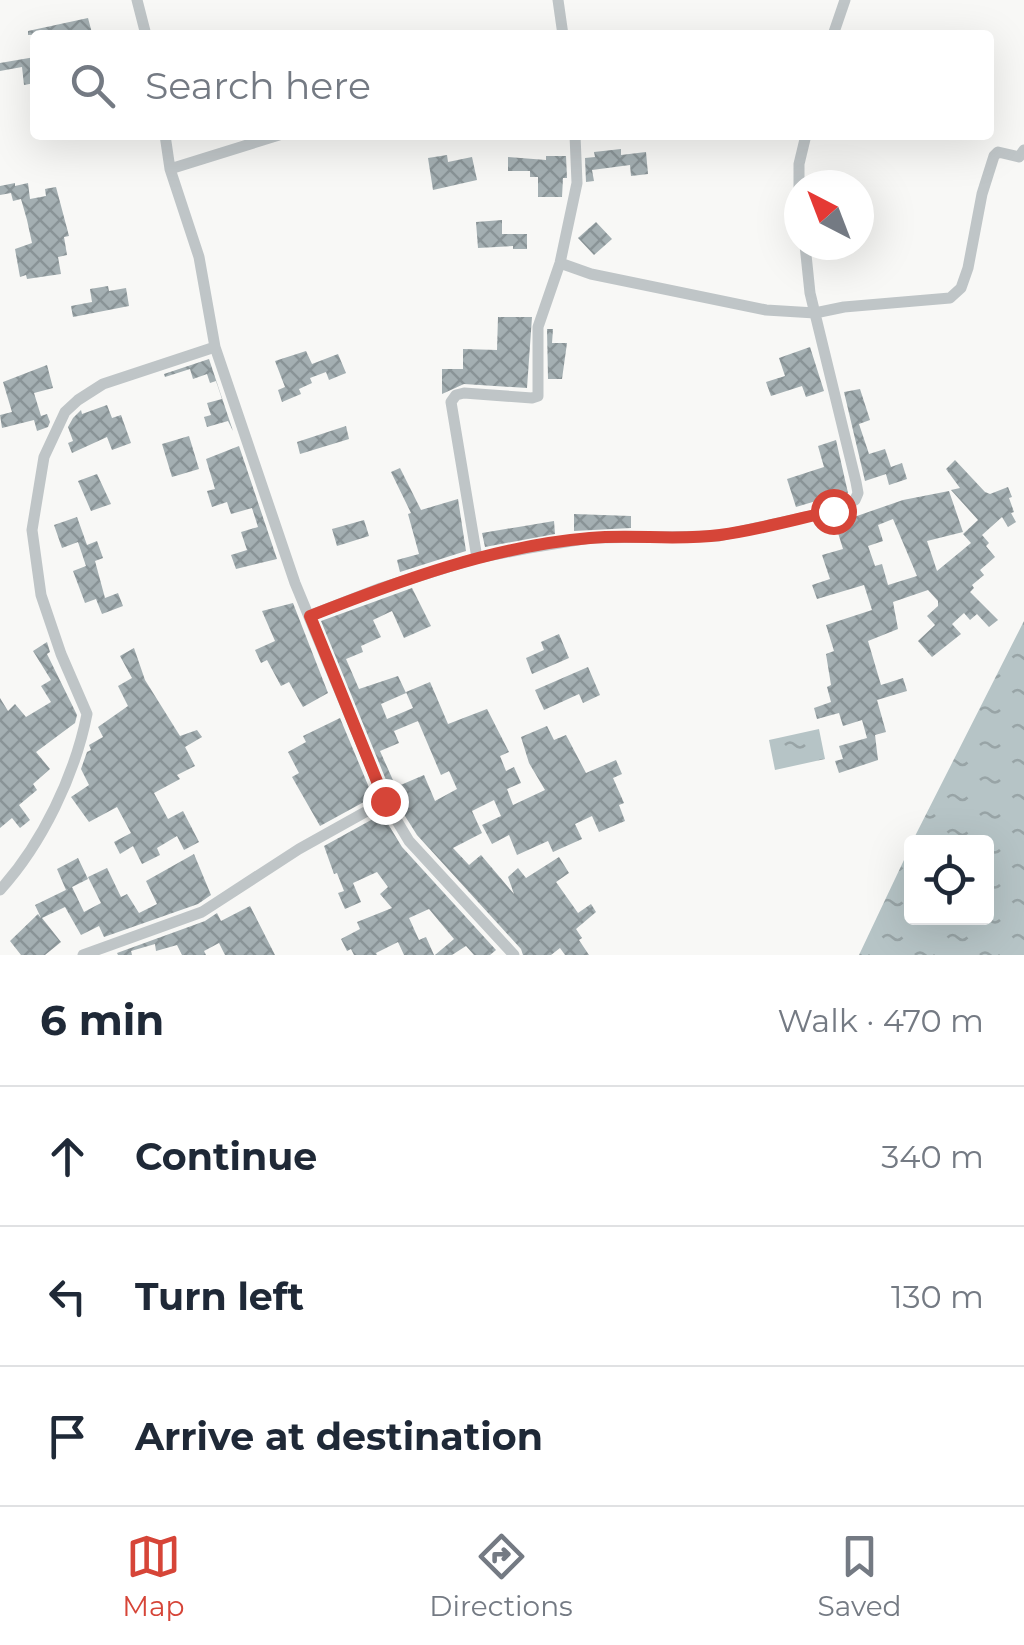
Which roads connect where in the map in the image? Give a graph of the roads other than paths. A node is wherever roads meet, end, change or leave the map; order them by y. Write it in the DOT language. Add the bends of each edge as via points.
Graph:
graph roads {
  1 [pos="138,0"];
  2 [pos="558,0"];
  3 [pos="845,0"];
  4 [pos="145,30"];
  5 [pos="562,30"];
  6 [pos="835,30"];
  7 [pos="166,140"];
  8 [pos="262,140"];
  9 [pos="574,140"];
  10 [pos="805,140"];
  11 [pos="1024,150"];
  12 [pos="170,168"];
  13 [pos="799,170"];
  14 [pos="808,260"];
  15 [pos="560,263"];
  16 [pos="815,313"];
  17 [pos="215,347"];
  18 [pos="477,558"];
  19 [pos="310,616"];
  20 [pos="385,801"];
  21 [pos="0,890"];
  22 [pos="105,951"];
  23 [pos="83,955"];
  24 [pos="514,955"];
  1 -- 4 [label="street"];
  2 -- 5 [label="street"];
  3 -- 6 [label="street"];
  7 -- 12 [label="street"];
  8 -- 12 [label="street"];
  9 -- 15 [label="street" via="577,183"];
  10 -- 13 [label="street"];
  11 -- 16 [label="street" via="1019,157 994,156 968,268 955,296"];
  12 -- 17 [label="street" via="200,257"];
  14 -- 16 [label="street"];
  15 -- 16 [label="street" via="766,310"];
  15 -- 18 [label="street" via="538,326 538,396 464,393 451,402"];
  16 -- 18 [label="street" via="855,500 833,511 719,536 590,538"];
  17 -- 19 [label="street"];
  17 -- 21 [label="street" via="103,384 78,400 64,412 44,457 32,530 41,595 87,714 58,801 33,850"];
  18 -- 19 [label="street"];
  19 -- 20 [label="street"];
  20 -- 22 [label="street" via="202,912"];
  20 -- 24 [label="street" via="409,842"];
  22 -- 23 [label="street"];
}
